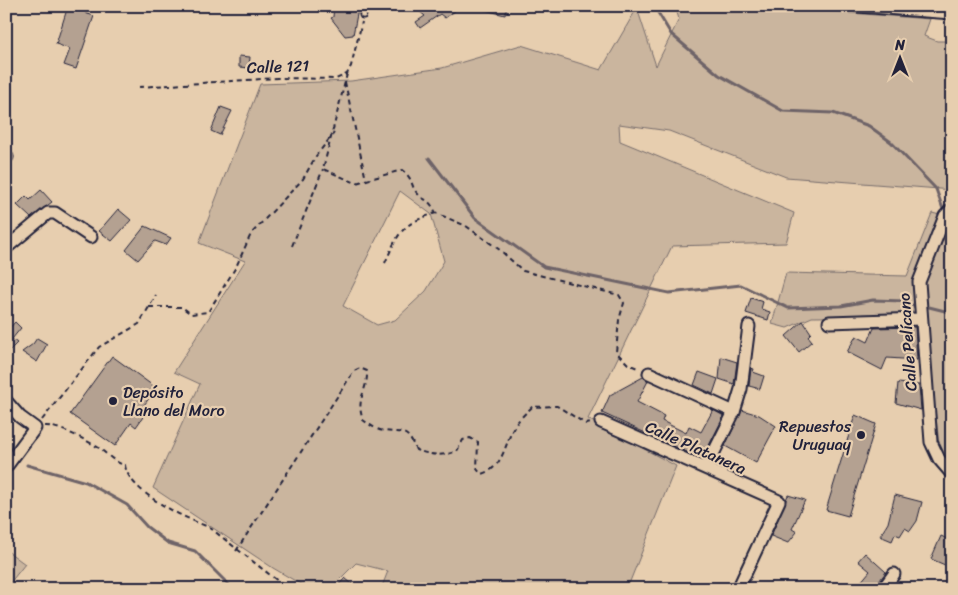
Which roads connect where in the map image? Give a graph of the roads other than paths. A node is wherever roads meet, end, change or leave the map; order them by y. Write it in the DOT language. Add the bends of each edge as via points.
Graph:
graph roads {
  1 [pos="363,6"];
  2 [pos="858,6"];
  3 [pos="952,14"];
  4 [pos="363,15"];
  5 [pos="952,209"];
  6 [pos="91,237"];
  7 [pos="6,248"];
  8 [pos="921,319"];
  9 [pos="829,322"];
  10 [pos="749,326"];
  11 [pos="649,373"];
  12 [pos="6,400"];
  13 [pos="734,412"];
  14 [pos="601,422"];
  15 [pos="6,467"];
  16 [pos="706,468"];
  17 [pos="952,474"];
  18 [pos="894,574"];
  19 [pos="738,589"];
  20 [pos="882,589"];
  1 -- 4 [label="lane"];
  2 -- 3 [label="street"];
  5 -- 8 [label="street, Calle Pelícano" via="945,216 920,282"];
  6 -- 7 [label="street" via="55,213 48,213"];
  8 -- 9 [label="street"];
  8 -- 17 [label="street, Calle Pelícano" via="931,442 939,459"];
  10 -- 13 [label="street" via="741,389"];
  11 -- 13 [label="street"];
  12 -- 15 [label="street" via="20,417 36,428"];
  13 -- 16 [label="street"];
  14 -- 16 [label="street, Calle Platanera"];
  16 -- 19 [label="street, Calle Platanera" via="779,501"];
  18 -- 20 [label="street"];
}
